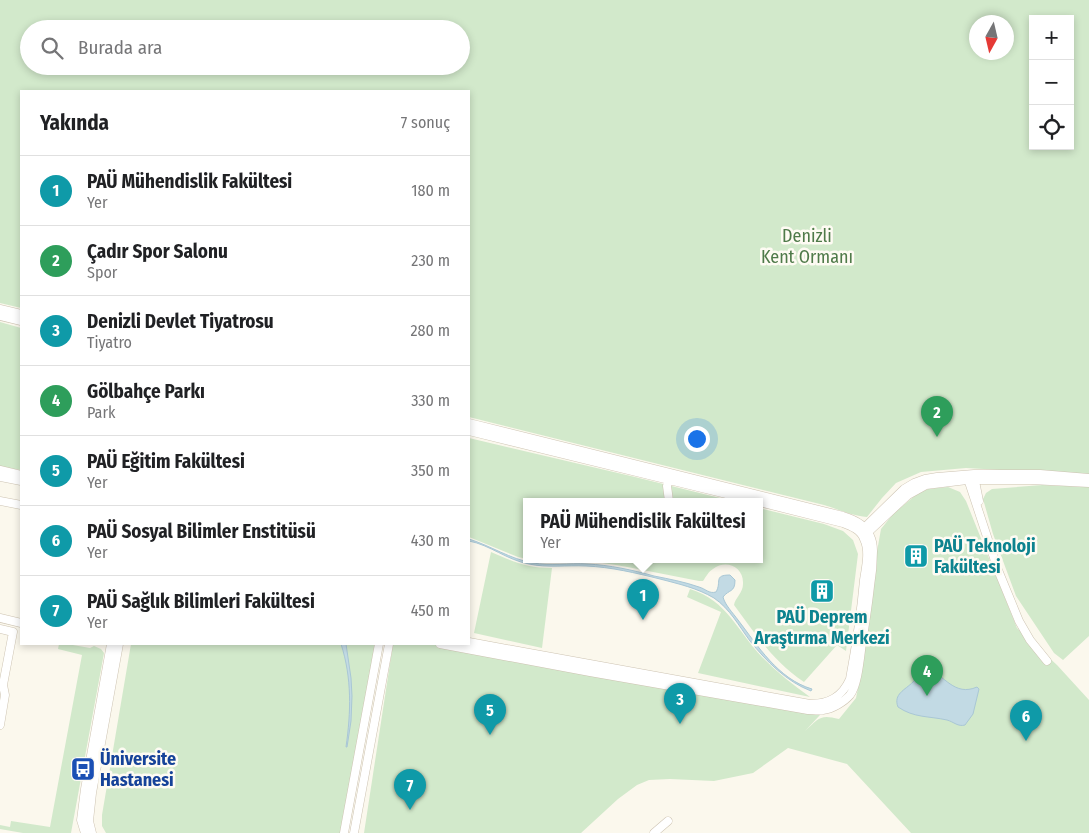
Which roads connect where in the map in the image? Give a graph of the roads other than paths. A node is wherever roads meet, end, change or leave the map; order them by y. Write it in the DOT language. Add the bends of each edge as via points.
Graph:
graph roads {
  1 [pos="0,309"];
  2 [pos="20,314"];
  3 [pos="0,316"];
  4 [pos="20,321"];
  5 [pos="470,423"];
  6 [pos="470,431"];
  7 [pos="0,470"];
  8 [pos="20,474"];
  9 [pos="0,477"];
  10 [pos="970,477"];
  11 [pos="1089,478"];
  12 [pos="669,480"];
  13 [pos="20,481"];
  14 [pos="1089,483"];
  15 [pos="669,498"];
  16 [pos="743,498"];
  17 [pos="0,501"];
  18 [pos="763,503"];
  19 [pos="20,505"];
  20 [pos="864,532"];
  21 [pos="0,618"];
  22 [pos="20,623"];
  23 [pos="0,630"];
  24 [pos="470,642"];
  25 [pos="111,645"];
  26 [pos="119,645"];
  27 [pos="379,645"];
  28 [pos="389,645"];
  29 [pos="445,645"];
  30 [pos="657,679"];
  31 [pos="2,687"];
  32 [pos="0,725"];
  33 [pos="668,821"];
  34 [pos="85,833"];
  35 [pos="92,833"];
  36 [pos="344,833"];
  37 [pos="354,833"];
  38 [pos="654,833"];
  1 -- 2 [label="street"];
  3 -- 4 [label="street"];
  5 -- 20 [label="street" via="843,516 852,519"];
  6 -- 12 [label="street"];
  7 -- 8 [label="street"];
  9 -- 13 [label="street"];
  10 -- 10 [label="street" via="998,570 1019,620 1047,661 1024,621"];
  10 -- 11 [label="street" via="1040,474"];
  10 -- 14 [label="street"];
  10 -- 20 [label="street" via="926,485"];
  12 -- 15 [label="street"];
  12 -- 16 [label="street"];
  17 -- 19 [label="street"];
  18 -- 20 [label="street" via="843,523"];
  20 -- 30 [label="street" via="870,536 873,549 867,613 854,687 844,701 823,711 808,710"];
  21 -- 22 [label="street"];
  23 -- 31 [label="street" via="13,632"];
  24 -- 30 [label="street"];
  25 -- 34 [label="street" via="85,789 81,820"];
  26 -- 35 [label="street" via="92,793 89,821"];
  27 -- 36 [label="street"];
  28 -- 37 [label="street"];
  29 -- 30 [label="street" via="590,672"];
  31 -- 32 [label="street" via="5,694"];
  33 -- 38 [label="street"];
}
